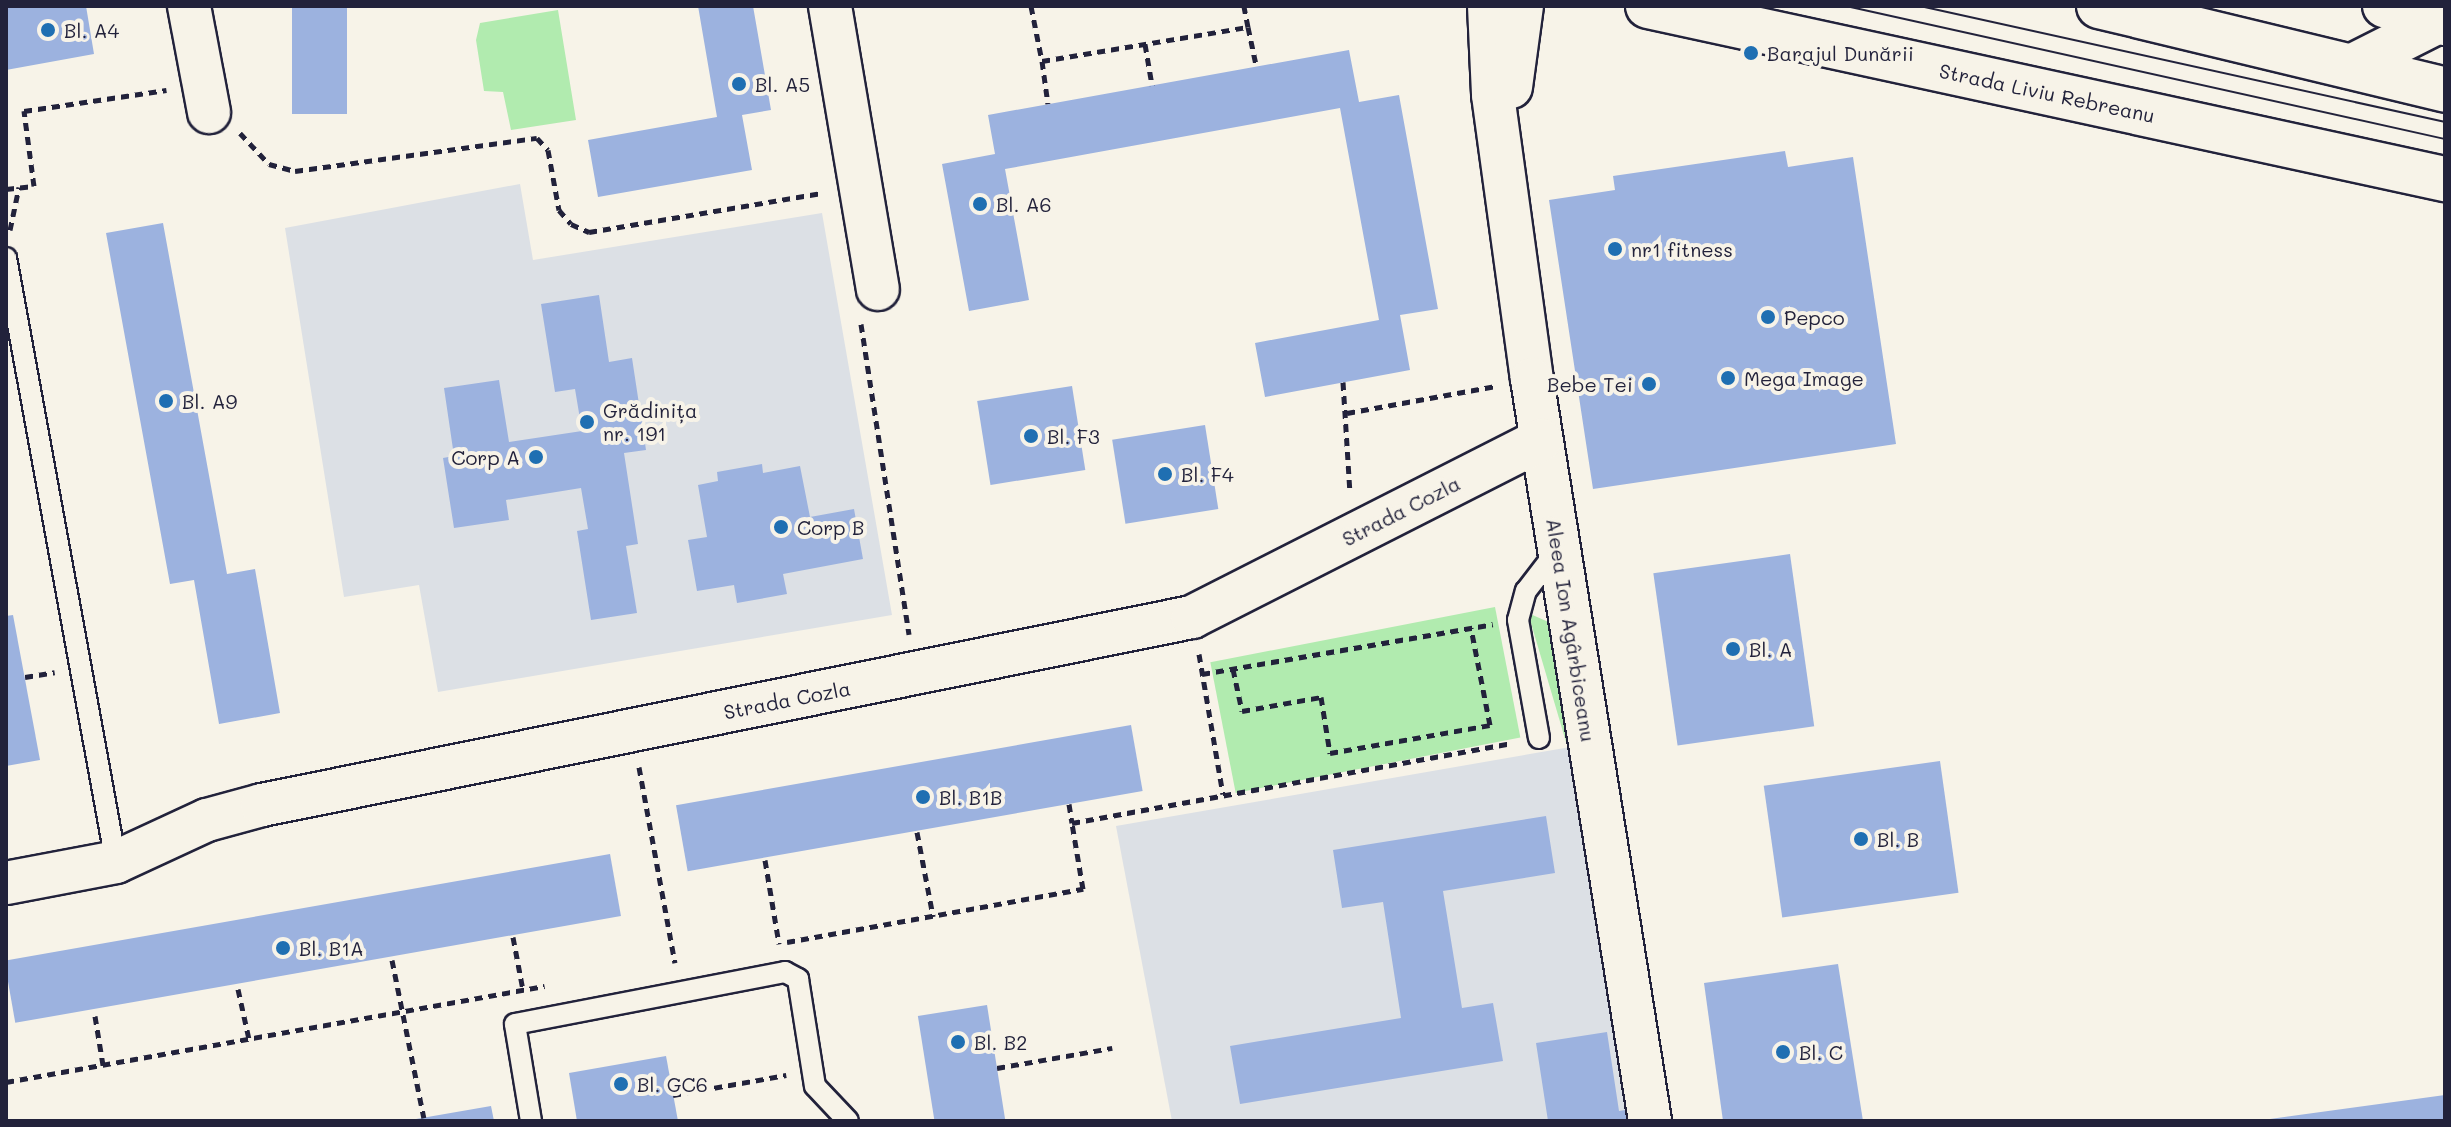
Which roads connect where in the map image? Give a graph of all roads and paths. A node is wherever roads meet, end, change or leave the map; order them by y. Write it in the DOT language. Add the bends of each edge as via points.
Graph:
graph roads {
  1 [pos="189,6"];
  2 [pos="830,6"];
  3 [pos="1031,6"];
  4 [pos="1244,6"];
  5 [pos="1489,6"];
  6 [pos="1522,6"];
  7 [pos="1648,6"];
  8 [pos="2099,6"];
  9 [pos="2384,6"];
  10 [pos="2441,23"];
  11 [pos="1248,27"];
  12 [pos="1145,44"];
  13 [pos="1042,61"];
  14 [pos="199,66"];
  15 [pos="1256,66"];
  16 [pos="2349,67"];
  17 [pos="1152,85"];
  18 [pos="2445,90"];
  19 [pos="1048,104"];
  20 [pos="209,112"];
  21 [pos="1499,139"];
  22 [pos="2445,179"];
  23 [pos="860,186"];
  24 [pos="19,187"];
  25 [pos="6,189"];
  26 [pos="9,234"];
  27 [pos="6,258"];
  28 [pos="878,289"];
  29 [pos="1532,379"];
  30 [pos="1343,382"];
  31 [pos="1347,413"];
  32 [pos="1541,440"];
  33 [pos="1351,536"];
  34 [pos="1558,549"];
  35 [pos="1192,617"];
  36 [pos="1518,620"];
  37 [pos="1471,628"];
  38 [pos="1233,669"];
  39 [pos="915,674"];
  40 [pos="1202,674"];
  41 [pos="632,731"];
  42 [pos="1539,738"];
  43 [pos="1223,794"];
  44 [pos="1069,804"];
  45 [pos="1072,823"];
  46 [pos="917,832"];
  47 [pos="765,860"];
  48 [pos="116,862"];
  49 [pos="6,883"];
  50 [pos="1083,889"];
  51 [pos="933,916"];
  52 [pos="513,937"];
  53 [pos="779,944"];
  54 [pos="392,960"];
  55 [pos="675,963"];
  56 [pos="238,989"];
  57 [pos="523,990"];
  58 [pos="95,1016"];
  59 [pos="249,1039"];
  60 [pos="1112,1048"];
  61 [pos="103,1065"];
  62 [pos="997,1068"];
  63 [pos="813,1070"];
  64 [pos="673,1095"];
  65 [pos="424,1118"];
  66 [pos="531,1121"];
  67 [pos="848,1121"];
  68 [pos="1650,1121"];
  1 -- 14 [label="street"];
  2 -- 23 [label="street"];
  3 -- 13 [label="path"];
  4 -- 11 [label="path"];
  5 -- 21 [label="street, Aleea Ion Agârbiceanu" via="1489,60"];
  6 -- 21 [label="street, Aleea Ion Agârbiceanu" via="1509,109"];
  7 -- 22 [label="street, Strada Liviu Rebreanu"];
  8 -- 16 [label="street"];
  9 -- 10 [label="street"];
  10 -- 16 [label="street"];
  11 -- 12 [label="path"];
  11 -- 15 [label="path"];
  12 -- 13 [label="path"];
  12 -- 17 [label="path"];
  13 -- 19 [label="path"];
  14 -- 20 [label="street"];
  14 -- 24 [label="path" via="171,89 24,111 34,186"];
  16 -- 18 [label="street"];
  20 -- 23 [label="path" via="254,143 269,164 295,171 537,138 548,150 559,210 571,224 589,232"];
  21 -- 29 [label="street, Aleea Ion Agârbiceanu"];
  23 -- 28 [label="street"];
  24 -- 25 [label="path"];
  24 -- 26 [label="path"];
  27 -- 48 [label="lane"];
  28 -- 39 [label="path" via="856,294"];
  29 -- 31 [label="path"];
  29 -- 32 [label="street, Aleea Ion Agârbiceanu"];
  30 -- 31 [label="path"];
  31 -- 33 [label="path"];
  32 -- 33 [label="street, Strada Cozla"];
  32 -- 34 [label="street, Aleea Ion Agârbiceanu"];
  33 -- 35 [label="street, Strada Cozla"];
  34 -- 36 [label="lane" via="1526,591"];
  34 -- 68 [label="street, Aleea Ion Agârbiceanu"];
  35 -- 39 [label="street, Strada Cozla"];
  35 -- 40 [label="path"];
  36 -- 37 [label="path"];
  36 -- 42 [label="lane"];
  37 -- 38 [label="path"];
  37 -- 38 [label="path" via="1490,725 1476,728 1330,753 1321,697 1242,711"];
  38 -- 40 [label="path"];
  39 -- 41 [label="street, Strada Cozla"];
  40 -- 43 [label="path"];
  41 -- 48 [label="street, Strada Cozla" via="262,805 207,820"];
  41 -- 55 [label="path"];
  42 -- 43 [label="path"];
  43 -- 45 [label="path"];
  44 -- 45 [label="path"];
  45 -- 50 [label="path"];
  46 -- 51 [label="path"];
  47 -- 53 [label="path"];
  48 -- 49 [label="street, Strada Cozla"];
  52 -- 57 [label="path"];
  54 -- 65 [label="path"];
  56 -- 59 [label="path"];
  58 -- 61 [label="path"];
  60 -- 62 [label="path"];
  63 -- 64 [label="path"];
  63 -- 66 [label="lane" via="798,979 785,972 515,1024"];
  63 -- 67 [label="lane" via="815,1086"];
}
